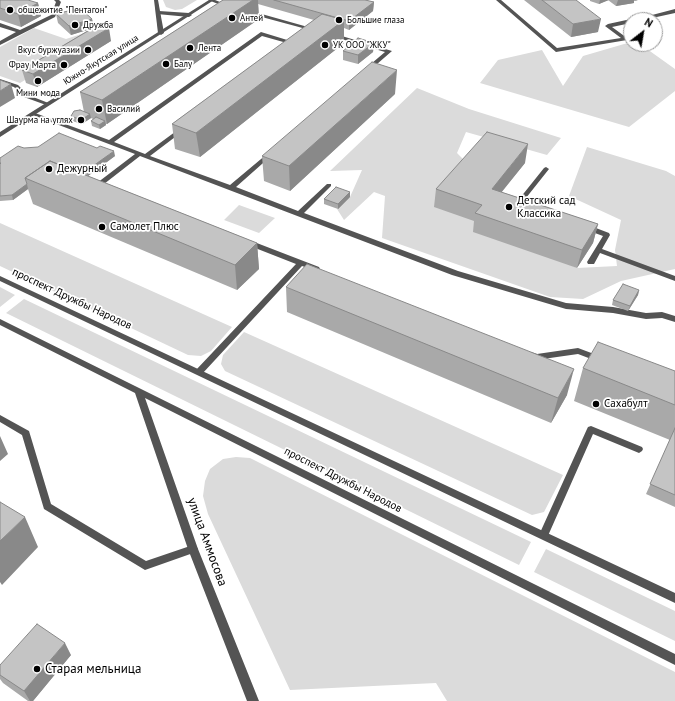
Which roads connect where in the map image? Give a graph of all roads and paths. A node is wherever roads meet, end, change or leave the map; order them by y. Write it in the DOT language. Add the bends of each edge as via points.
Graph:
graph roads {
  1 [pos="56,0"];
  2 [pos="156,0"];
  3 [pos="211,0"];
  4 [pos="498,0"];
  5 [pos="237,8"];
  6 [pos="245,10"];
  7 [pos="675,11"];
  8 [pos="159,13"];
  9 [pos="663,14"];
  10 [pos="189,15"];
  11 [pos="602,22"];
  12 [pos="623,23"];
  13 [pos="0,25"];
  14 [pos="608,26"];
  15 [pos="20,32"];
  16 [pos="320,32"];
  17 [pos="161,33"];
  18 [pos="328,34"];
  19 [pos="0,43"];
  20 [pos="289,48"];
  21 [pos="364,72"];
  22 [pos="0,81"];
  23 [pos="48,104"];
  24 [pos="33,114"];
  25 [pos="190,123"];
  26 [pos="0,135"];
  27 [pos="110,142"];
  28 [pos="272,153"];
  29 [pos="142,155"];
  30 [pos="546,168"];
  31 [pos="329,185"];
  32 [pos="231,188"];
  33 [pos="113,190"];
  34 [pos="533,209"];
  35 [pos="299,214"];
  36 [pos="578,224"];
  37 [pos="236,238"];
  38 [pos="598,250"];
  39 [pos="591,262"];
  40 [pos="301,263"];
  41 [pos="323,272"];
  42 [pos="0,278"];
  43 [pos="675,279"];
  44 [pos="675,319"];
  45 [pos="0,322"];
  46 [pos="521,351"];
  47 [pos="607,362"];
  48 [pos="199,372"];
  49 [pos="138,391"];
  50 [pos="0,418"];
  51 [pos="639,449"];
  52 [pos="544,535"];
  53 [pos="193,549"];
  54 [pos="675,598"];
  55 [pos="675,660"];
  56 [pos="253,701"];
  1 -- 15 [label="street" via="59,2 53,16"];
  2 -- 8 [label="street"];
  3 -- 5 [label="street"];
  3 -- 10 [label="street, Южно-Якутская улица"];
  4 -- 14 [label="street" via="556,50 625,39"];
  6 -- 16 [label="street"];
  7 -- 9 [label="street"];
  8 -- 10 [label="street"];
  8 -- 17 [label="street"];
  10 -- 17 [label="street, Южно-Якутская улица"];
  11 -- 14 [label="street"];
  12 -- 14 [label="street"];
  13 -- 15 [label="street"];
  15 -- 19 [label="street"];
  17 -- 23 [label="street, Южно-Якутская улица"];
  18 -- 21 [label="street" via="389,51"];
  20 -- 27 [label="street" via="295,43 261,34"];
  22 -- 23 [label="street" via="16,86 26,96"];
  23 -- 24 [label="street, Южно-Якутская улица"];
  24 -- 26 [label="street, Южно-Якутская улица"];
  24 -- 27 [label="street"];
  25 -- 29 [label="street"];
  27 -- 29 [label="street"];
  28 -- 32 [label="street"];
  29 -- 32 [label="street"];
  29 -- 33 [label="street" via="98,184"];
  30 -- 34 [label="street" via="518,204"];
  31 -- 35 [label="street"];
  32 -- 35 [label="street"];
  35 -- 44 [label="street" via="454,273 566,306 646,316 662,315"];
  36 -- 38 [label="street" via="607,235"];
  37 -- 40 [label="street"];
  38 -- 39 [label="street"];
  38 -- 43 [label="street"];
  40 -- 41 [label="street"];
  40 -- 48 [label="street"];
  42 -- 48 [label="street, проспект Дружбы Народов"];
  45 -- 49 [label="street, проспект Дружбы Народов"];
  46 -- 47 [label="street" via="536,357 578,351"];
  48 -- 52 [label="street, проспект Дружбы Народов"];
  49 -- 53 [label="street, улица Аммосова"];
  49 -- 55 [label="street, проспект Дружбы Народов"];
  50 -- 53 [label="street" via="26,433 47,506 146,566"];
  51 -- 52 [label="street" via="591,429"];
  52 -- 54 [label="street, проспект Дружбы Народов"];
  53 -- 56 [label="street, улица Аммосова"];
}
